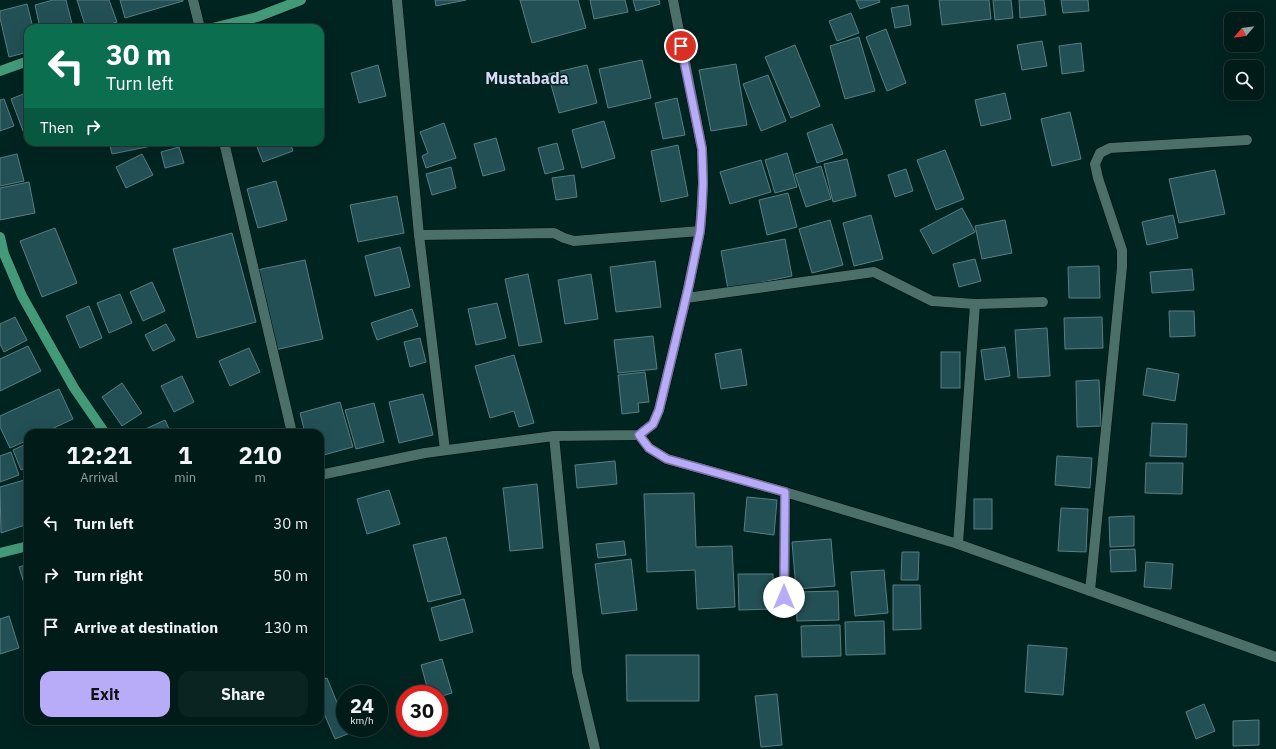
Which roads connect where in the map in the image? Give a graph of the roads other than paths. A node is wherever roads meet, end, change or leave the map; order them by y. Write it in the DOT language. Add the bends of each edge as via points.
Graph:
graph roads {
  1 [pos="193,0"];
  2 [pos="301,0"];
  3 [pos="397,0"];
  4 [pos="673,0"];
  5 [pos="199,24"];
  6 [pos="228,24"];
  7 [pos="24,62"];
  8 [pos="0,71"];
  9 [pos="1247,140"];
  10 [pos="225,146"];
  11 [pos="700,231"];
  12 [pos="419,236"];
  13 [pos="0,237"];
  14 [pos="2,254"];
  15 [pos="686,298"];
  16 [pos="1043,302"];
  17 [pos="975,304"];
  18 [pos="102,429"];
  19 [pos="291,429"];
  20 [pos="639,435"];
  21 [pos="554,436"];
  22 [pos="445,450"];
  23 [pos="324,474"];
  24 [pos="785,492"];
  25 [pos="958,544"];
  26 [pos="24,547"];
  27 [pos="0,553"];
  28 [pos="1090,591"];
  29 [pos="784,612"];
  30 [pos="1276,658"];
  31 [pos="595,749"];
  1 -- 5 [label="street"];
  2 -- 6 [label="main road" via="257,17"];
  3 -- 12 [label="street"];
  4 -- 11 [label="street" via="702,149"];
  7 -- 8 [label="main road"];
  9 -- 28 [label="street" via="1110,148 1100,153 1095,164 1122,250 1122,266"];
  10 -- 19 [label="street"];
  11 -- 12 [label="street" via="574,241 554,233"];
  11 -- 15 [label="street"];
  12 -- 22 [label="street"];
  13 -- 14 [label="main road"];
  14 -- 18 [label="main road" via="22,296 74,388"];
  15 -- 17 [label="street" via="874,272 932,301"];
  15 -- 20 [label="street" via="659,410 653,424"];
  16 -- 17 [label="street"];
  17 -- 25 [label="street"];
  20 -- 21 [label="street"];
  20 -- 24 [label="street" via="649,448 667,459"];
  21 -- 22 [label="street"];
  21 -- 31 [label="street" via="577,672"];
  22 -- 23 [label="street"];
  24 -- 25 [label="street"];
  24 -- 29 [label="street"];
  25 -- 28 [label="street"];
  26 -- 27 [label="main road"];
  28 -- 30 [label="street"];
}
